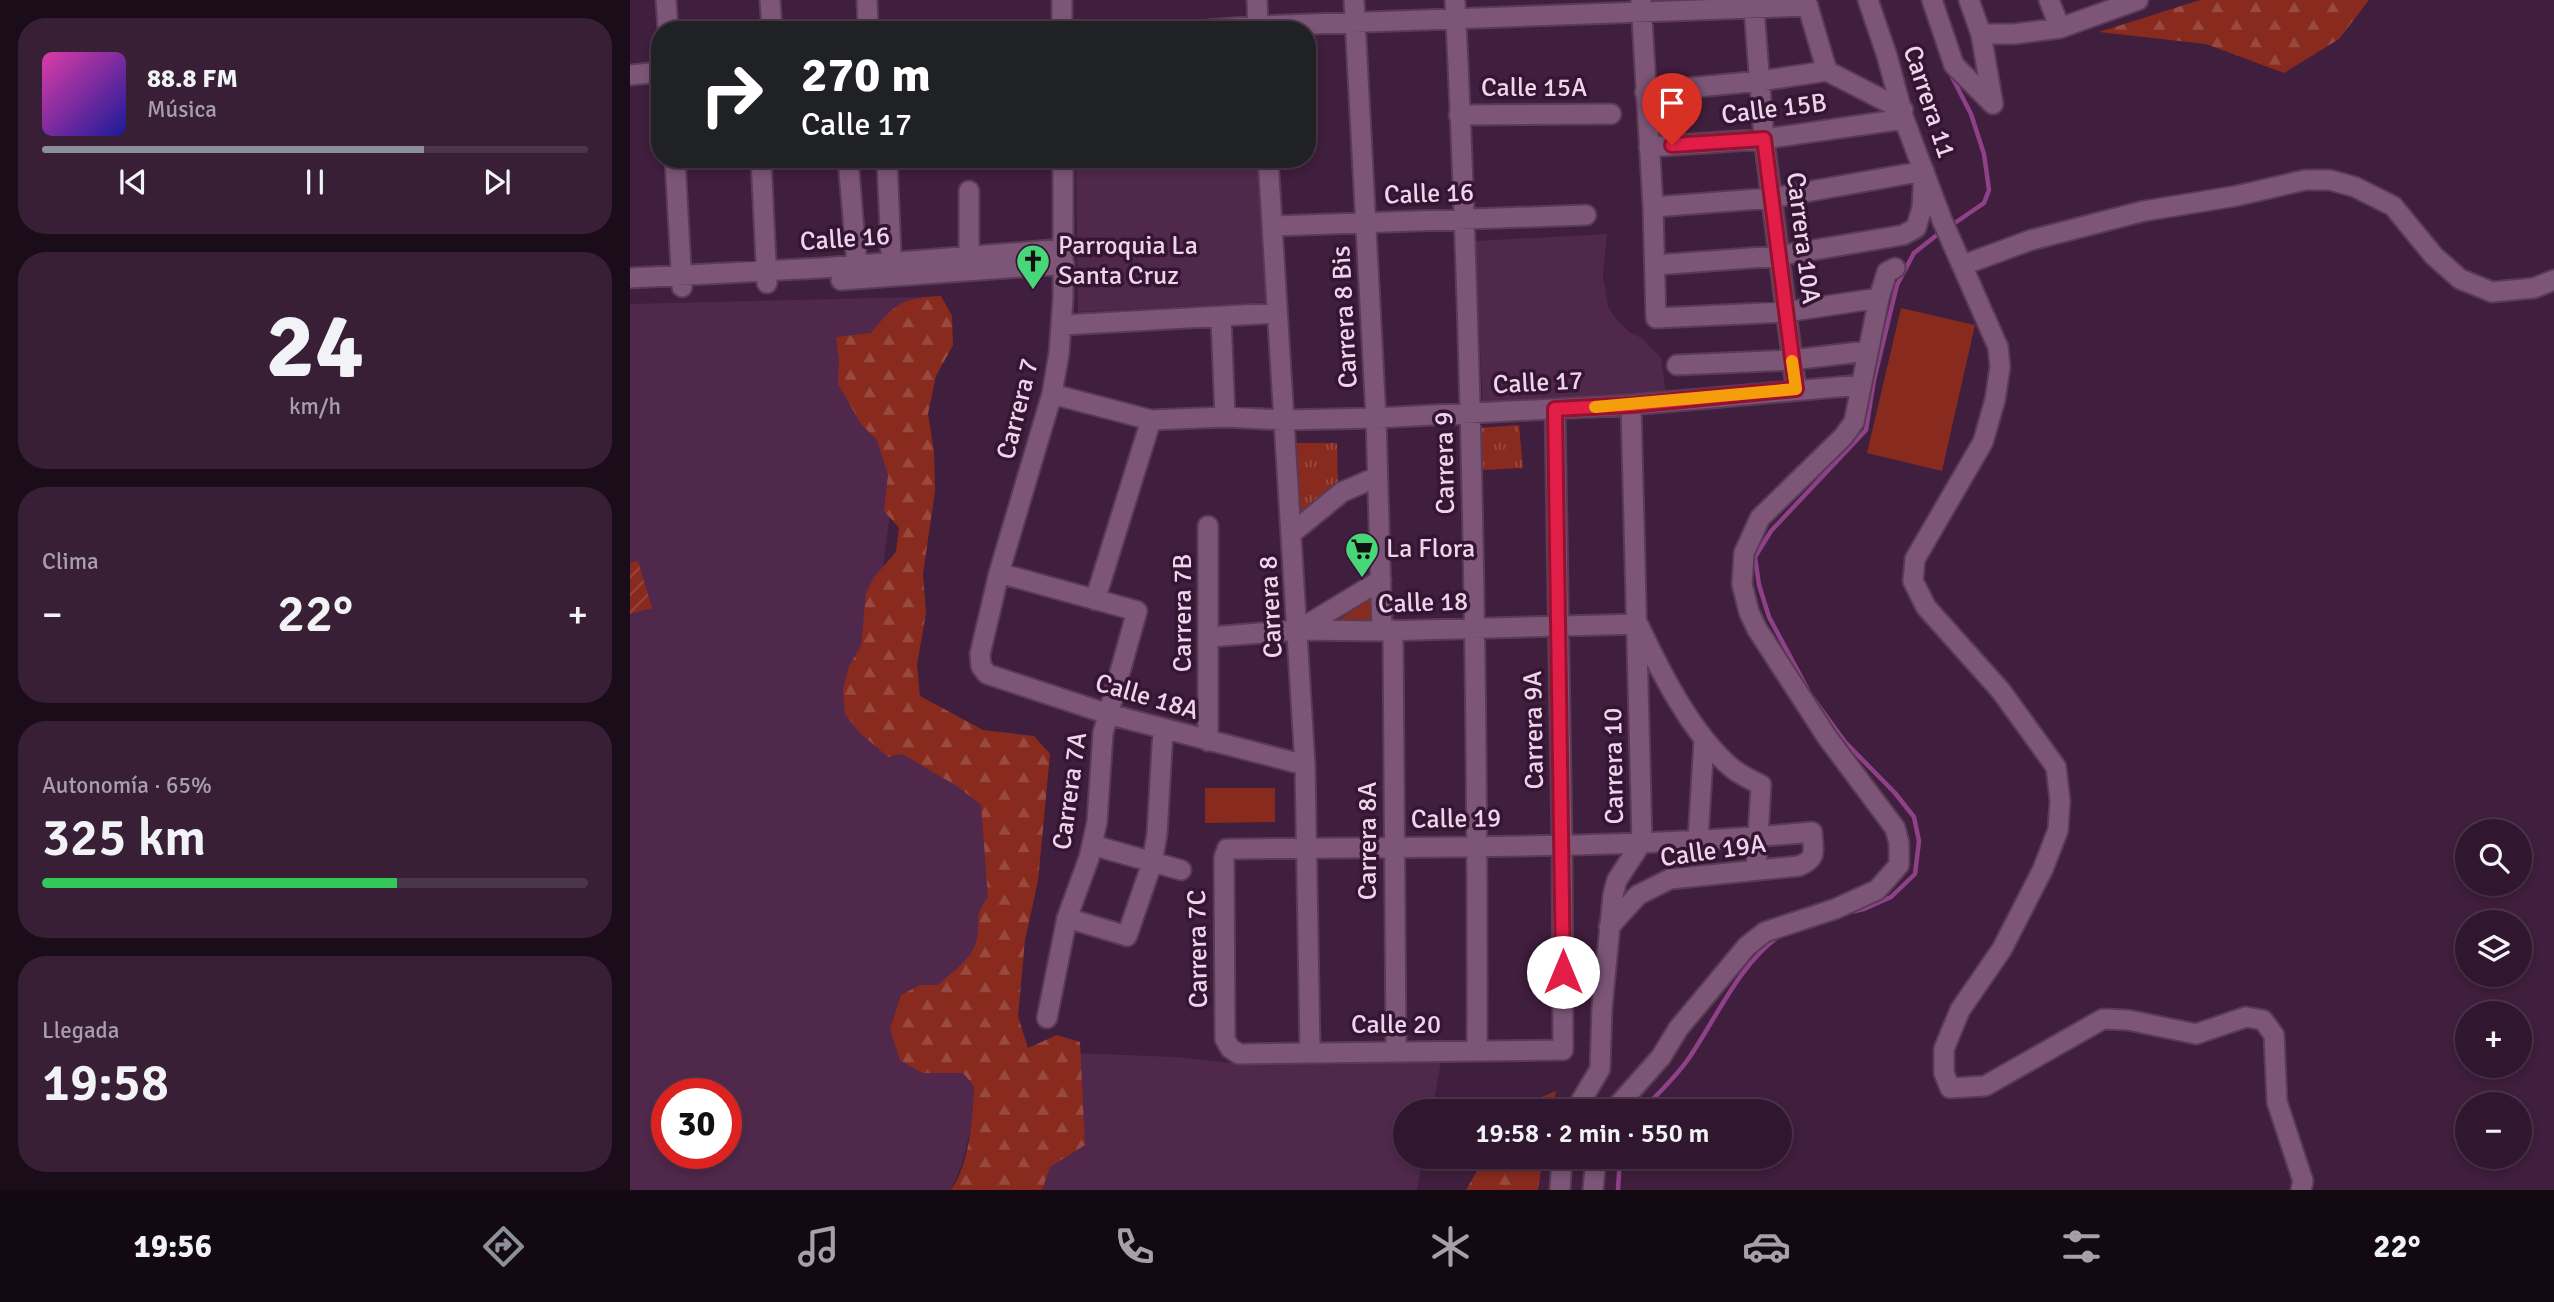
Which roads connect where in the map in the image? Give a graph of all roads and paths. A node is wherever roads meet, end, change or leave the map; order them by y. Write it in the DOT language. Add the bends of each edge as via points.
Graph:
graph roads {
  1 [pos="666,0"];
  2 [pos="770,0"];
  3 [pos="867,0"];
  4 [pos="1062,0"];
  5 [pos="1256,0"];
  6 [pos="1354,0"];
  7 [pos="1868,0"];
  8 [pos="1932,0"];
  9 [pos="1969,0"];
  10 [pos="2049,0"];
  11 [pos="2129,1"];
  12 [pos="1807,3"];
  13 [pos="1641,6"];
  14 [pos="1554,8"];
  15 [pos="1754,8"];
  16 [pos="1455,9"];
  17 [pos="667,21"];
  18 [pos="771,21"];
  19 [pos="868,21"];
  20 [pos="1062,21"];
  21 [pos="1258,21"];
  22 [pos="1356,23"];
  23 [pos="1316,25"];
  24 [pos="2060,28"];
  25 [pos="1981,34"];
  26 [pos="1987,64"];
  27 [pos="1827,71"];
  28 [pos="651,73"];
  29 [pos="1961,74"];
  30 [pos="630,75"];
  31 [pos="1760,81"];
  32 [pos="1645,92"];
  33 [pos="1611,114"];
  34 [pos="1903,114"];
  35 [pos="1459,115"];
  36 [pos="1764,139"];
  37 [pos="1649,147"];
  38 [pos="675,168"];
  39 [pos="761,168"];
  40 [pos="849,168"];
  41 [pos="887,168"];
  42 [pos="1063,168"];
  43 [pos="1269,168"];
  44 [pos="1924,171"];
  45 [pos="969,191"];
  46 [pos="1772,198"];
  47 [pos="1653,207"];
  48 [pos="1586,215"];
  49 [pos="1466,219"];
  50 [pos="1367,222"];
  51 [pos="1274,226"];
  52 [pos="969,256"];
  53 [pos="1063,256"];
  54 [pos="1778,256"];
  55 [pos="1654,265"];
  56 [pos="1963,265"];
  57 [pos="1895,268"];
  58 [pos="892,269"];
  59 [pos="857,272"];
  60 [pos="767,277"];
  61 [pos="630,278"];
  62 [pos="2554,280"];
  63 [pos="681,282"];
  64 [pos="630,291"];
  65 [pos="1879,298"];
  66 [pos="1786,312"];
  67 [pos="1277,313"];
  68 [pos="1221,317"];
  69 [pos="1062,325"];
  70 [pos="1867,351"];
  71 [pos="1792,360"];
  72 [pos="1677,365"];
  73 [pos="1861,385"];
  74 [pos="1796,389"];
  75 [pos="1052,394"];
  76 [pos="1631,405"];
  77 [pos="1555,409"];
  78 [pos="1470,413"];
  79 [pos="1225,417"];
  80 [pos="1376,418"];
  81 [pos="1151,420"];
  82 [pos="1284,420"];
  83 [pos="1377,477"];
  84 [pos="1208,526"];
  85 [pos="1292,533"];
  86 [pos="999,573"];
  87 [pos="1381,580"];
  88 [pos="1095,600"];
  89 [pos="1638,624"];
  90 [pos="1558,626"];
  91 [pos="1475,627"];
  92 [pos="1299,630"];
  93 [pos="1388,631"];
  94 [pos="1209,637"];
  95 [pos="981,666"];
  96 [pos="1108,714"];
  97 [pos="1163,730"];
  98 [pos="1704,739"];
  99 [pos="1208,741"];
  100 [pos="1306,765"];
  101 [pos="1812,832"];
  102 [pos="1758,837"];
  103 [pos="1698,841"];
  104 [pos="1642,842"];
  105 [pos="1562,843"];
  106 [pos="1092,845"];
  107 [pos="1478,845"];
  108 [pos="1394,846"];
  109 [pos="1307,847"];
  110 [pos="1227,849"];
  111 [pos="1152,863"];
  112 [pos="1181,870"];
  113 [pos="1756,870"];
  114 [pos="1067,918"];
  115 [pos="1609,927"];
  116 [pos="1047,1018"];
  117 [pos="1230,1048"];
  118 [pos="1563,1050"];
  119 [pos="1310,1051"];
  120 [pos="1396,1051"];
  121 [pos="1477,1051"];
  122 [pos="1582,1099"];
  123 [pos="1624,1099"];
  124 [pos="1561,1169"];
  125 [pos="1594,1169"];
  126 [pos="1560,1190"];
  127 [pos="1593,1190"];
  128 [pos="2301,1190"];
  1 -- 17 [label="street"];
  2 -- 18 [label="street"];
  3 -- 19 [label="street"];
  4 -- 20 [label="street"];
  5 -- 21 [label="street"];
  6 -- 22 [label="street, Carrera 8 Bis"];
  7 -- 34 [label="street, Carrera 11"];
  8 -- 29 [label="street"];
  9 -- 25 [label="street"];
  10 -- 24 [label="street"];
  11 -- 24 [label="street"];
  12 -- 15 [label="street"];
  12 -- 27 [label="street"];
  13 -- 14 [label="street"];
  13 -- 15 [label="street"];
  13 -- 32 [label="street"];
  14 -- 16 [label="street"];
  15 -- 31 [label="street, Carrera 10A"];
  16 -- 22 [label="street"];
  16 -- 35 [label="street, Carrera 9"];
  22 -- 23 [label="street"];
  22 -- 50 [label="street, Carrera 8 Bis"];
  24 -- 25 [label="street"];
  25 -- 26 [label="street"];
  26 -- 29 [label="street"];
  26 -- 29 [label="street" via="1993,104"];
  27 -- 31 [label="street"];
  27 -- 34 [label="street"];
  28 -- 30 [label="street"];
  31 -- 32 [label="street"];
  31 -- 36 [label="street, Carrera 10A"];
  32 -- 37 [label="street"];
  33 -- 35 [label="street, Calle 15A"];
  34 -- 36 [label="street, Calle 15B"];
  34 -- 44 [label="street, Carrera 11"];
  35 -- 49 [label="street, Carrera 9"];
  36 -- 37 [label="street, Calle 15B"];
  36 -- 46 [label="street, Carrera 10A"];
  37 -- 47 [label="street"];
  38 -- 63 [label="street"];
  39 -- 60 [label="street"];
  40 -- 59 [label="street"];
  41 -- 58 [label="street"];
  42 -- 53 [label="street, Carrera 7"];
  43 -- 51 [label="street, Carrera 8"];
  44 -- 46 [label="street"];
  44 -- 54 [label="street" via="1916,228 1903,236"];
  44 -- 56 [label="street, Carrera 11"];
  45 -- 52 [label="street"];
  46 -- 47 [label="street"];
  46 -- 54 [label="street, Carrera 10A"];
  47 -- 55 [label="street"];
  48 -- 49 [label="street, Calle 16"];
  49 -- 50 [label="street, Calle 16"];
  49 -- 78 [label="street, Carrera 9"];
  50 -- 51 [label="street, Calle 16"];
  50 -- 80 [label="street, Carrera 8 Bis"];
  51 -- 67 [label="street, Carrera 8"];
  52 -- 53 [label="street, Calle 16"];
  52 -- 58 [label="street, Calle 16"];
  53 -- 58 [label="street, Calle 16"];
  53 -- 69 [label="street, Carrera 7"];
  54 -- 55 [label="street"];
  54 -- 66 [label="street, Carrera 10A"];
  55 -- 66 [label="street" via="1656,318"];
  56 -- 62 [label="street" via="2031,240 2144,211 2305,180 2330,180 2392,206 2460,279 2492,292 2534,288"];
  56 -- 128 [label="street, Carrera 11" via="1998,347 1995,400 1983,442 1915,559 1913,581 1926,607 2001,691 2056,767 2060,801 2058,830 2043,869 2002,949 1960,1010 1944,1049 1944,1073 1950,1088 1985,1086 2103,1019 2196,1034 2246,1017 2263,1020 2274,1035 2277,1102 2303,1181"];
  57 -- 65 [label="street" via="1887,272"];
  58 -- 59 [label="street, Calle 16"];
  59 -- 60 [label="street, Calle 16"];
  60 -- 63 [label="street, Calle 16"];
  61 -- 63 [label="street, Calle 16"];
  63 -- 64 [label="street, Calle 16"];
  65 -- 66 [label="street"];
  65 -- 70 [label="street"];
  66 -- 71 [label="street, Carrera 10A"];
  67 -- 68 [label="street"];
  67 -- 82 [label="street, Carrera 8"];
  68 -- 69 [label="street"];
  68 -- 79 [label="street"];
  69 -- 75 [label="street, Carrera 7"];
  70 -- 71 [label="street"];
  70 -- 73 [label="street"];
  71 -- 72 [label="street"];
  71 -- 74 [label="street, Carrera 10A"];
  73 -- 74 [label="street, Calle 17"];
  73 -- 123 [label="street" via="1854,422 1843,437 1760,518 1744,553 1742,584 1756,629 1827,737 1895,828 1899,865 1877,890 1765,932 1747,946"];
  74 -- 76 [label="street, Calle 17"];
  75 -- 81 [label="street, Calle 17"];
  75 -- 86 [label="street, Carrera 7"];
  76 -- 77 [label="street, Calle 17"];
  76 -- 89 [label="street, Carrera 10"];
  77 -- 78 [label="street, Calle 17"];
  77 -- 90 [label="street, Carrera 9A"];
  78 -- 80 [label="street, Calle 17"];
  78 -- 91 [label="street, Carrera 9"];
  79 -- 81 [label="street, Calle 17"];
  79 -- 82 [label="street, Calle 17"];
  80 -- 82 [label="street, Calle 17"];
  80 -- 83 [label="street, Carrera 8 Bis"];
  81 -- 88 [label="street"];
  82 -- 85 [label="street, Carrera 8"];
  83 -- 85 [label="street" via="1342,492"];
  83 -- 87 [label="street, Carrera 8 Bis"];
  84 -- 94 [label="street, Carrera 7B"];
  85 -- 92 [label="street, Carrera 8"];
  86 -- 88 [label="street"];
  86 -- 95 [label="street, Carrera 7"];
  87 -- 92 [label="street"];
  87 -- 93 [label="street, Carrera 8 Bis"];
  88 -- 96 [label="street, Carrera 7A" via="1137,611"];
  89 -- 90 [label="street, Calle 18"];
  89 -- 98 [label="street" via="1660,673"];
  89 -- 104 [label="street, Carrera 10"];
  90 -- 91 [label="street, Calle 18"];
  90 -- 105 [label="street, Carrera 9A"];
  91 -- 93 [label="street, Calle 18"];
  91 -- 107 [label="street, Carrera 9"];
  92 -- 93 [label="street, Calle 18"];
  92 -- 94 [label="street, Calle 18"];
  92 -- 100 [label="street, Carrera 8"];
  93 -- 108 [label="street, Carrera 8A"];
  94 -- 99 [label="street, Carrera 7B"];
  95 -- 96 [label="street, Calle 18A" via="987,674"];
  96 -- 97 [label="street, Calle 18A"];
  96 -- 106 [label="street, Carrera 7A"];
  97 -- 99 [label="street, Calle 18A"];
  97 -- 111 [label="street"];
  98 -- 102 [label="street" via="1733,769 1760,785"];
  98 -- 103 [label="street"];
  99 -- 100 [label="street, Calle 18A"];
  100 -- 109 [label="street, Carrera 8"];
  101 -- 102 [label="street, Calle 19"];
  101 -- 113 [label="street, Calle 19A" via="1810,862"];
  102 -- 103 [label="street, Calle 19"];
  102 -- 113 [label="street"];
  103 -- 104 [label="street, Calle 19"];
  104 -- 105 [label="street, Calle 19"];
  104 -- 115 [label="street, Carrera 10" via="1618,880"];
  105 -- 107 [label="street, Calle 19"];
  105 -- 118 [label="street, Carrera 9A"];
  106 -- 111 [label="street"];
  106 -- 114 [label="street, Carrera 7A"];
  107 -- 108 [label="street, Calle 19"];
  107 -- 121 [label="street, Carrera 9"];
  108 -- 109 [label="street, Calle 19"];
  108 -- 120 [label="street, Carrera 8A"];
  109 -- 110 [label="street, Calle 19"];
  109 -- 119 [label="street, Carrera 8"];
  110 -- 117 [label="street, Carrera 7C" via="1225,1039"];
  111 -- 112 [label="street"];
  111 -- 114 [label="street" via="1127,936"];
  113 -- 115 [label="street, Calle 19A" via="1670,879 1637,895"];
  114 -- 116 [label="street, Carrera 7A"];
  115 -- 122 [label="street, Carrera 10" via="1600,1069"];
  117 -- 119 [label="street, Calle 20" via="1239,1054"];
  118 -- 121 [label="street, Calle 20"];
  119 -- 120 [label="street, Calle 20"];
  120 -- 121 [label="street, Calle 20"];
  124 -- 126 [label="street"];
  125 -- 127 [label="street"];
}
